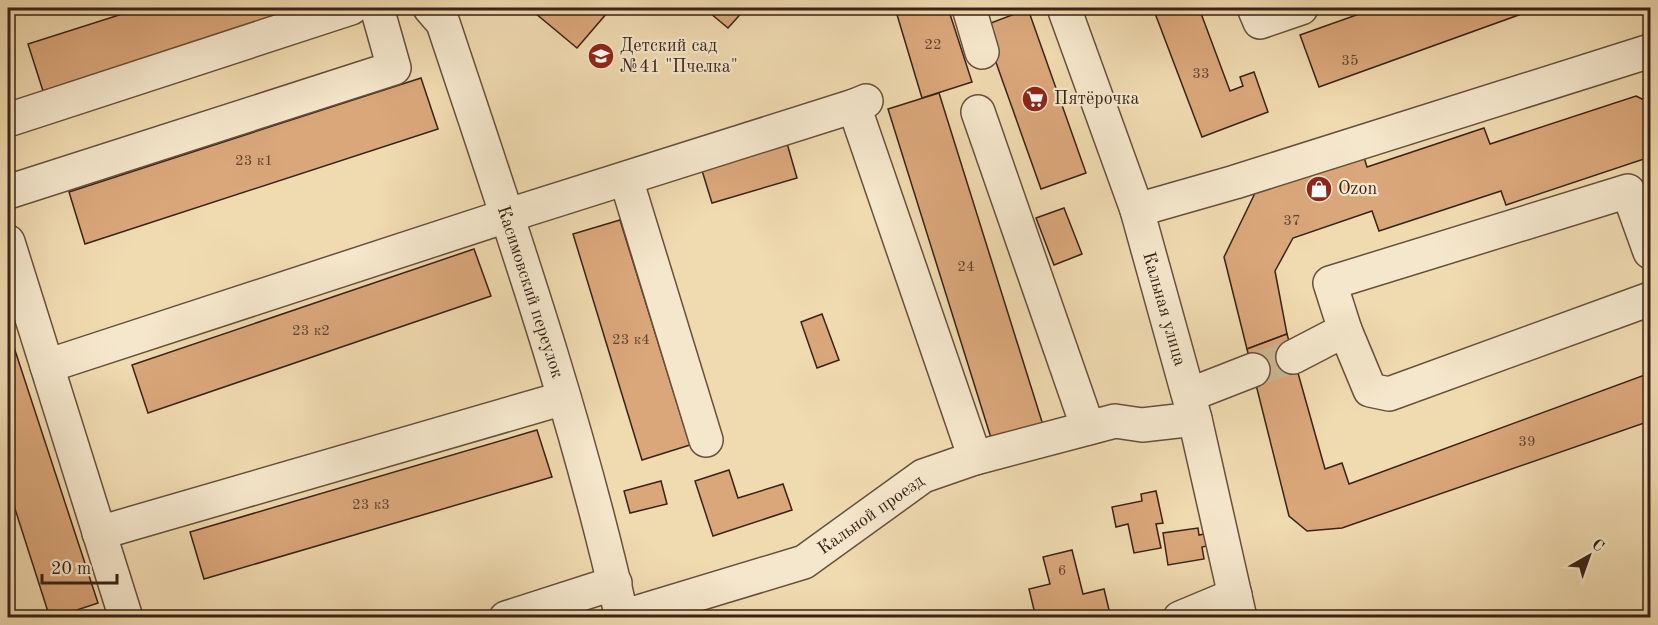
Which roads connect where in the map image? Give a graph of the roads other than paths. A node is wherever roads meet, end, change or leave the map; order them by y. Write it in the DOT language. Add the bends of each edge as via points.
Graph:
graph roads {
  1 [pos="351,8"];
  2 [pos="377,8"];
  3 [pos="430,8"];
  4 [pos="969,8"];
  5 [pos="1064,8"];
  6 [pos="1254,8"];
  7 [pos="1301,8"];
  8 [pos="1650,51"];
  9 [pos="982,52"];
  10 [pos="978,112"];
  11 [pos="8,120"];
  12 [pos="626,179"];
  13 [pos="8,192"];
  14 [pos="1137,210"];
  15 [pos="506,216"];
  16 [pos="8,242"];
  17 [pos="1650,252"];
  18 [pos="1650,299"];
  19 [pos="1345,330"];
  20 [pos="1293,357"];
  21 [pos="47,366"];
  22 [pos="1253,370"];
  23 [pos="564,398"];
  24 [pos="1192,407"];
  25 [pos="1088,428"];
  26 [pos="706,440"];
  27 [pos="975,458"];
  28 [pos="99,533"];
  29 [pos="615,583"];
  30 [pos="1238,606"];
  31 [pos="622,617"];
  32 [pos="126,618"];
  33 [pos="506,618"];
  34 [pos="1180,618"];
  1 -- 11 [label="street"];
  2 -- 13 [label="street" via="394,68"];
  3 -- 15 [label="street, Касимовский переулок" via="443,23"];
  4 -- 9 [label="street"];
  5 -- 14 [label="street, Кальная улица"];
  6 -- 7 [label="street" via="1260,22"];
  8 -- 14 [label="street"];
  10 -- 25 [label="street"];
  12 -- 15 [label="street"];
  12 -- 26 [label="street"];
  12 -- 27 [label="street" via="860,103"];
  14 -- 24 [label="street, Кальная улица"];
  15 -- 21 [label="street"];
  15 -- 23 [label="street, Касимовский переулок"];
  16 -- 21 [label="street"];
  17 -- 19 [label="street" via="1628,191 1330,283"];
  18 -- 19 [label="street" via="1389,394 1370,390"];
  19 -- 20 [label="street"];
  21 -- 28 [label="street"];
  22 -- 24 [label="street, Кальной проезд"];
  23 -- 28 [label="street"];
  23 -- 29 [label="street, Касимовский переулок"];
  24 -- 25 [label="street, Кальной проезд" via="1142,425 1115,421"];
  24 -- 30 [label="street, Кальная улица"];
  25 -- 27 [label="street, Кальной проезд"];
  27 -- 31 [label="street, Кальной проезд" via="923,476 804,562"];
  28 -- 32 [label="street"];
  29 -- 31 [label="street, Касимовский переулок"];
  29 -- 33 [label="street"];
  30 -- 34 [label="street"];
}
